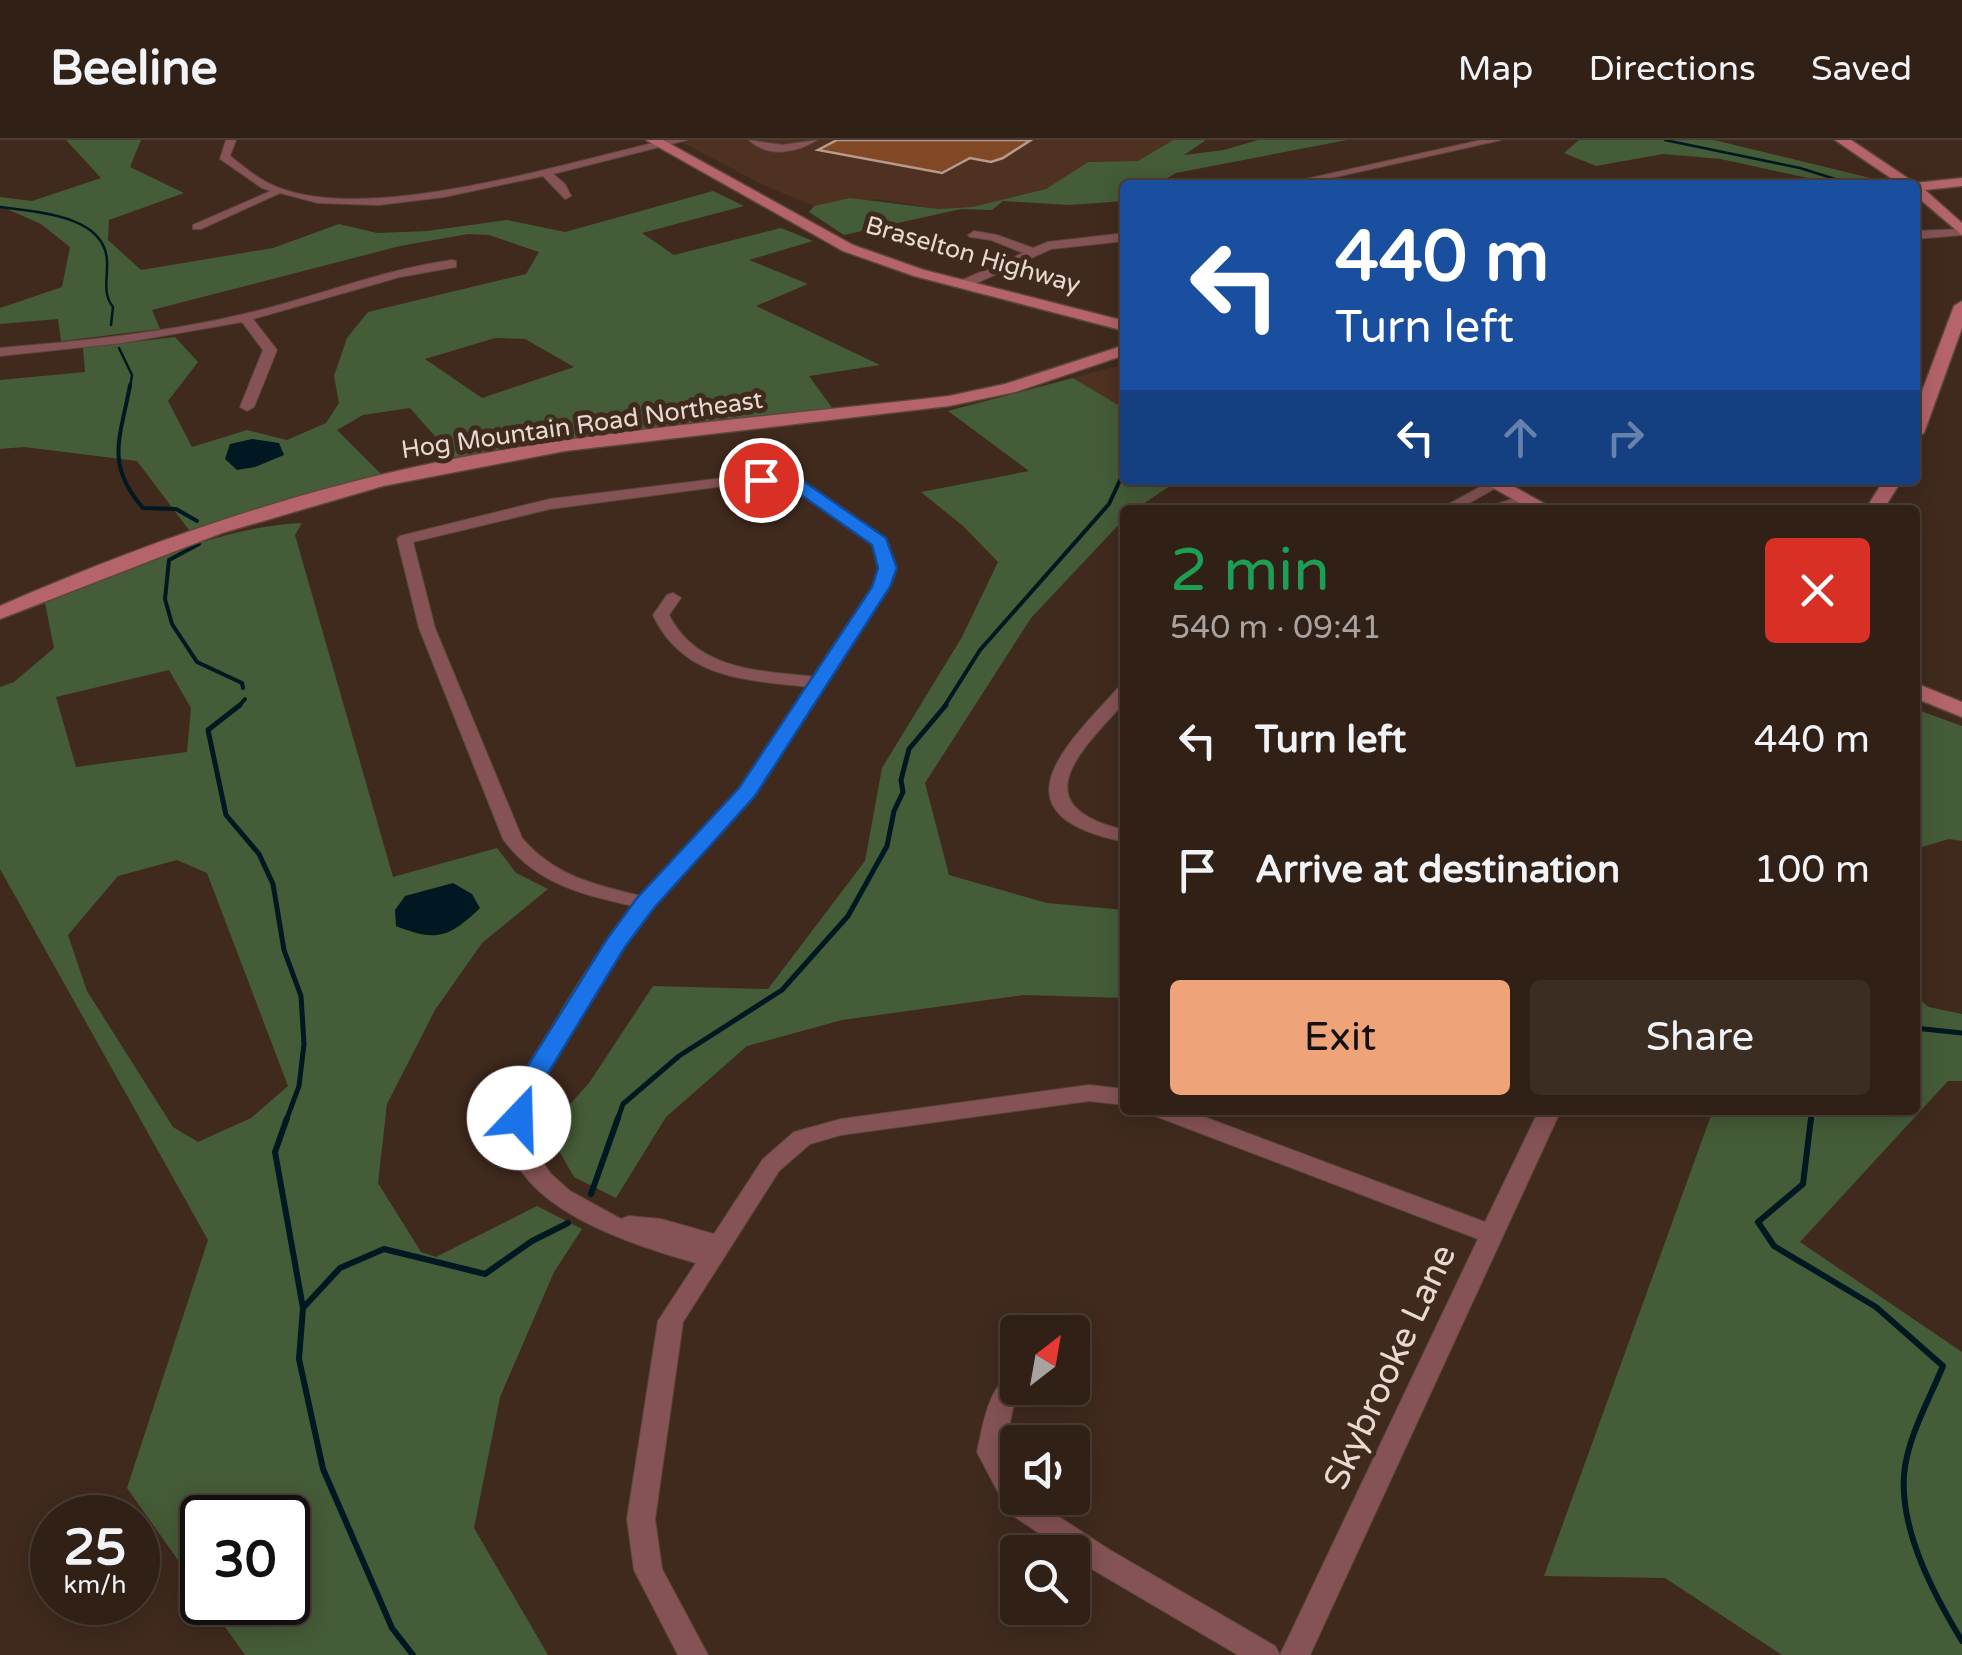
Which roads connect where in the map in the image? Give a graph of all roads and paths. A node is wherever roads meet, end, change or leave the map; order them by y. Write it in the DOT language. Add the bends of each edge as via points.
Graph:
graph roads {
  1 [pos="231,140"];
  2 [pos="682,140"];
  3 [pos="754,140"];
  4 [pos="812,140"];
  5 [pos="1496,140"];
  6 [pos="1842,140"];
  7 [pos="656,142"];
  8 [pos="788,144"];
  9 [pos="543,171"];
  10 [pos="1338,175"];
  11 [pos="1312,180"];
  12 [pos="1348,180"];
  13 [pos="1902,180"];
  14 [pos="1962,182"];
  15 [pos="1920,186"];
  16 [pos="276,193"];
  17 [pos="1920,193"];
  18 [pos="565,196"];
  19 [pos="197,227"];
  20 [pos="1962,232"];
  21 [pos="974,235"];
  22 [pos="1920,235"];
  23 [pos="1120,237"];
  24 [pos="1031,252"];
  25 [pos="452,264"];
  26 [pos="962,285"];
  27 [pos="1962,306"];
  28 [pos="245,318"];
  29 [pos="1120,325"];
  30 [pos="0,352"];
  31 [pos="1120,352"];
  32 [pos="247,407"];
  33 [pos="1920,419"];
  34 [pos="1487,485"];
  35 [pos="1498,485"];
  36 [pos="1524,498"];
  37 [pos="1454,505"];
  38 [pos="1502,505"];
  39 [pos="1537,505"];
  40 [pos="673,598"];
  41 [pos="0,613"];
  42 [pos="820,684"];
  43 [pos="1920,692"];
  44 [pos="1120,697"];
  45 [pos="1962,710"];
  46 [pos="1120,835"];
  47 [pos="646,903"];
  48 [pos="1120,1096"];
  49 [pos="1176,1115"];
  50 [pos="1545,1115"];
  51 [pos="1492,1234"];
  52 [pos="716,1251"];
  53 [pos="1002,1405"];
  54 [pos="693,1655"];
  55 [pos="1265,1655"];
  56 [pos="1295,1655"];
  1 -- 16 [label="street" via="224,157"];
  2 -- 7 [label="street"];
  3 -- 8 [label="street" via="765,147"];
  4 -- 8 [label="street"];
  5 -- 10 [label="street"];
  6 -- 13 [label="street"];
  7 -- 9 [label="street"];
  7 -- 26 [label="street, Braselton Highway" via="834,242"];
  9 -- 16 [label="street" via="423,197 318,201"];
  9 -- 18 [label="street"];
  10 -- 11 [label="street"];
  10 -- 12 [label="street"];
  14 -- 15 [label="street"];
  16 -- 19 [label="street"];
  17 -- 20 [label="street"];
  20 -- 22 [label="street"];
  21 -- 24 [label="street"];
  23 -- 24 [label="street"];
  24 -- 26 [label="street"];
  25 -- 28 [label="street" via="405,271"];
  26 -- 29 [label="street, Braselton Highway"];
  27 -- 33 [label="street"];
  28 -- 30 [label="street"];
  28 -- 32 [label="street" via="270,350"];
  31 -- 41 [label="street, Hog Mountain Road Northeast" via="949,401 508,456 382,480 171,542"];
  34 -- 37 [label="street"];
  35 -- 36 [label="street"];
  36 -- 38 [label="street"];
  36 -- 39 [label="street"];
  40 -- 42 [label="street" via="661,615 680,647 708,663"];
  42 -- 47 [label="street" via="747,792"];
  42 -- 47 [label="street" via="888,568 880,542 790,480 550,504 404,539 427,628 513,839 530,863 565,884"];
  43 -- 45 [label="street"];
  44 -- 46 [label="street" via="1056,772 1054,794 1094,827"];
  47 -- 52 [label="street" via="529,1083 519,1118 530,1162 585,1212 649,1240"];
  48 -- 52 [label="street" via="1089,1093 841,1126 802,1138 771,1165"];
  49 -- 51 [label="street"];
  50 -- 51 [label="street, Skybrooke Lane"];
  51 -- 56 [label="street, Skybrooke Lane"];
  52 -- 54 [label="street" via="671,1321 641,1519 648,1570"];
  53 -- 55 [label="street" via="990,1452 1018,1505"];
}
